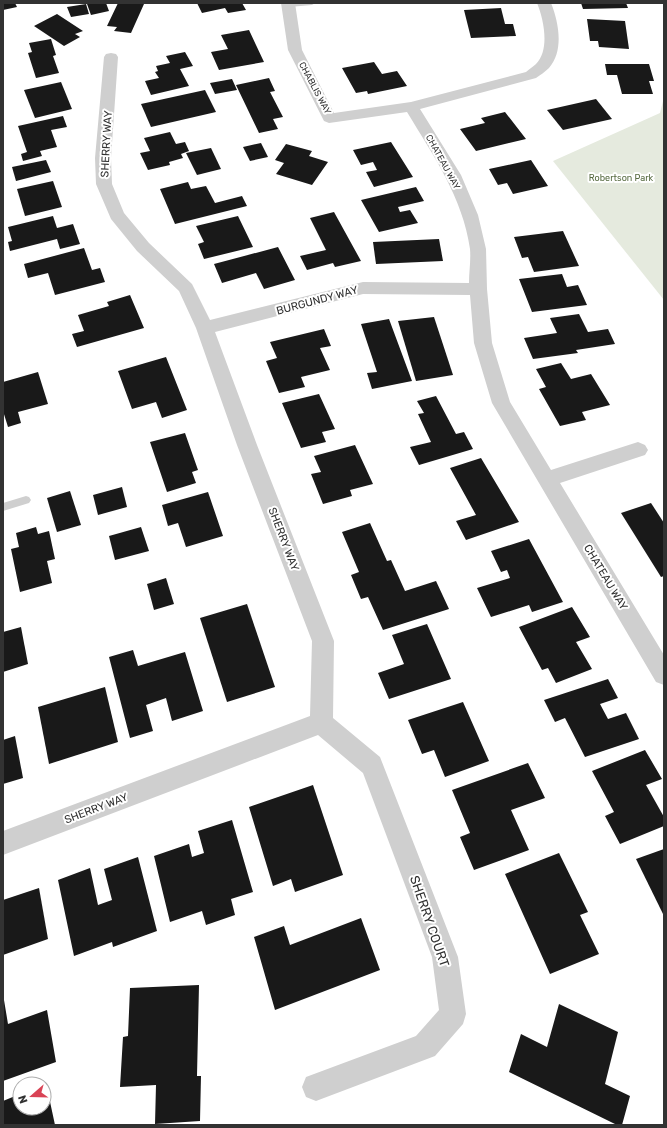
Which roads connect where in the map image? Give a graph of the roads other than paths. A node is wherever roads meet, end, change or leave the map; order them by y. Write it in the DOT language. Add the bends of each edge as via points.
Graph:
graph roads {
  1 [pos="312,3"];
  2 [pos="544,3"];
  3 [pos="289,4"];
  4 [pos="111,57"];
  5 [pos="411,107"];
  6 [pos="478,289"];
  7 [pos="205,328"];
  8 [pos="638,450"];
  9 [pos="547,479"];
  10 [pos="26,500"];
  11 [pos="3,507"];
  12 [pos="664,675"];
  13 [pos="321,723"];
  14 [pos="3,843"];
  15 [pos="316,1087"];
  1 -- 3 [label="lane"];
  2 -- 5 [label="street" via="548,13 552,48 543,66 531,75 512,81"];
  3 -- 5 [label="street, CHABLIS WAY" via="295,50 329,118"];
  4 -- 7 [label="street, SHERRY WAY" via="103,158 104,184 117,215 139,242 186,288"];
  5 -- 6 [label="street, CHATEAU WAY" via="453,175 470,215 478,249"];
  6 -- 7 [label="street, BURGUNDY WAY" via="362,288"];
  6 -- 9 [label="street, CHATEAU WAY" via="483,343 501,402"];
  7 -- 13 [label="street, SHERRY WAY" via="323,641"];
  8 -- 9 [label="street"];
  9 -- 12 [label="street, CHATEAU WAY"];
  10 -- 11 [label="lane"];
  13 -- 14 [label="street, SHERRY WAY"];
  13 -- 15 [label="street, SHERRY COURT" via="372,765 445,957 453,1014 425,1046"];
}
